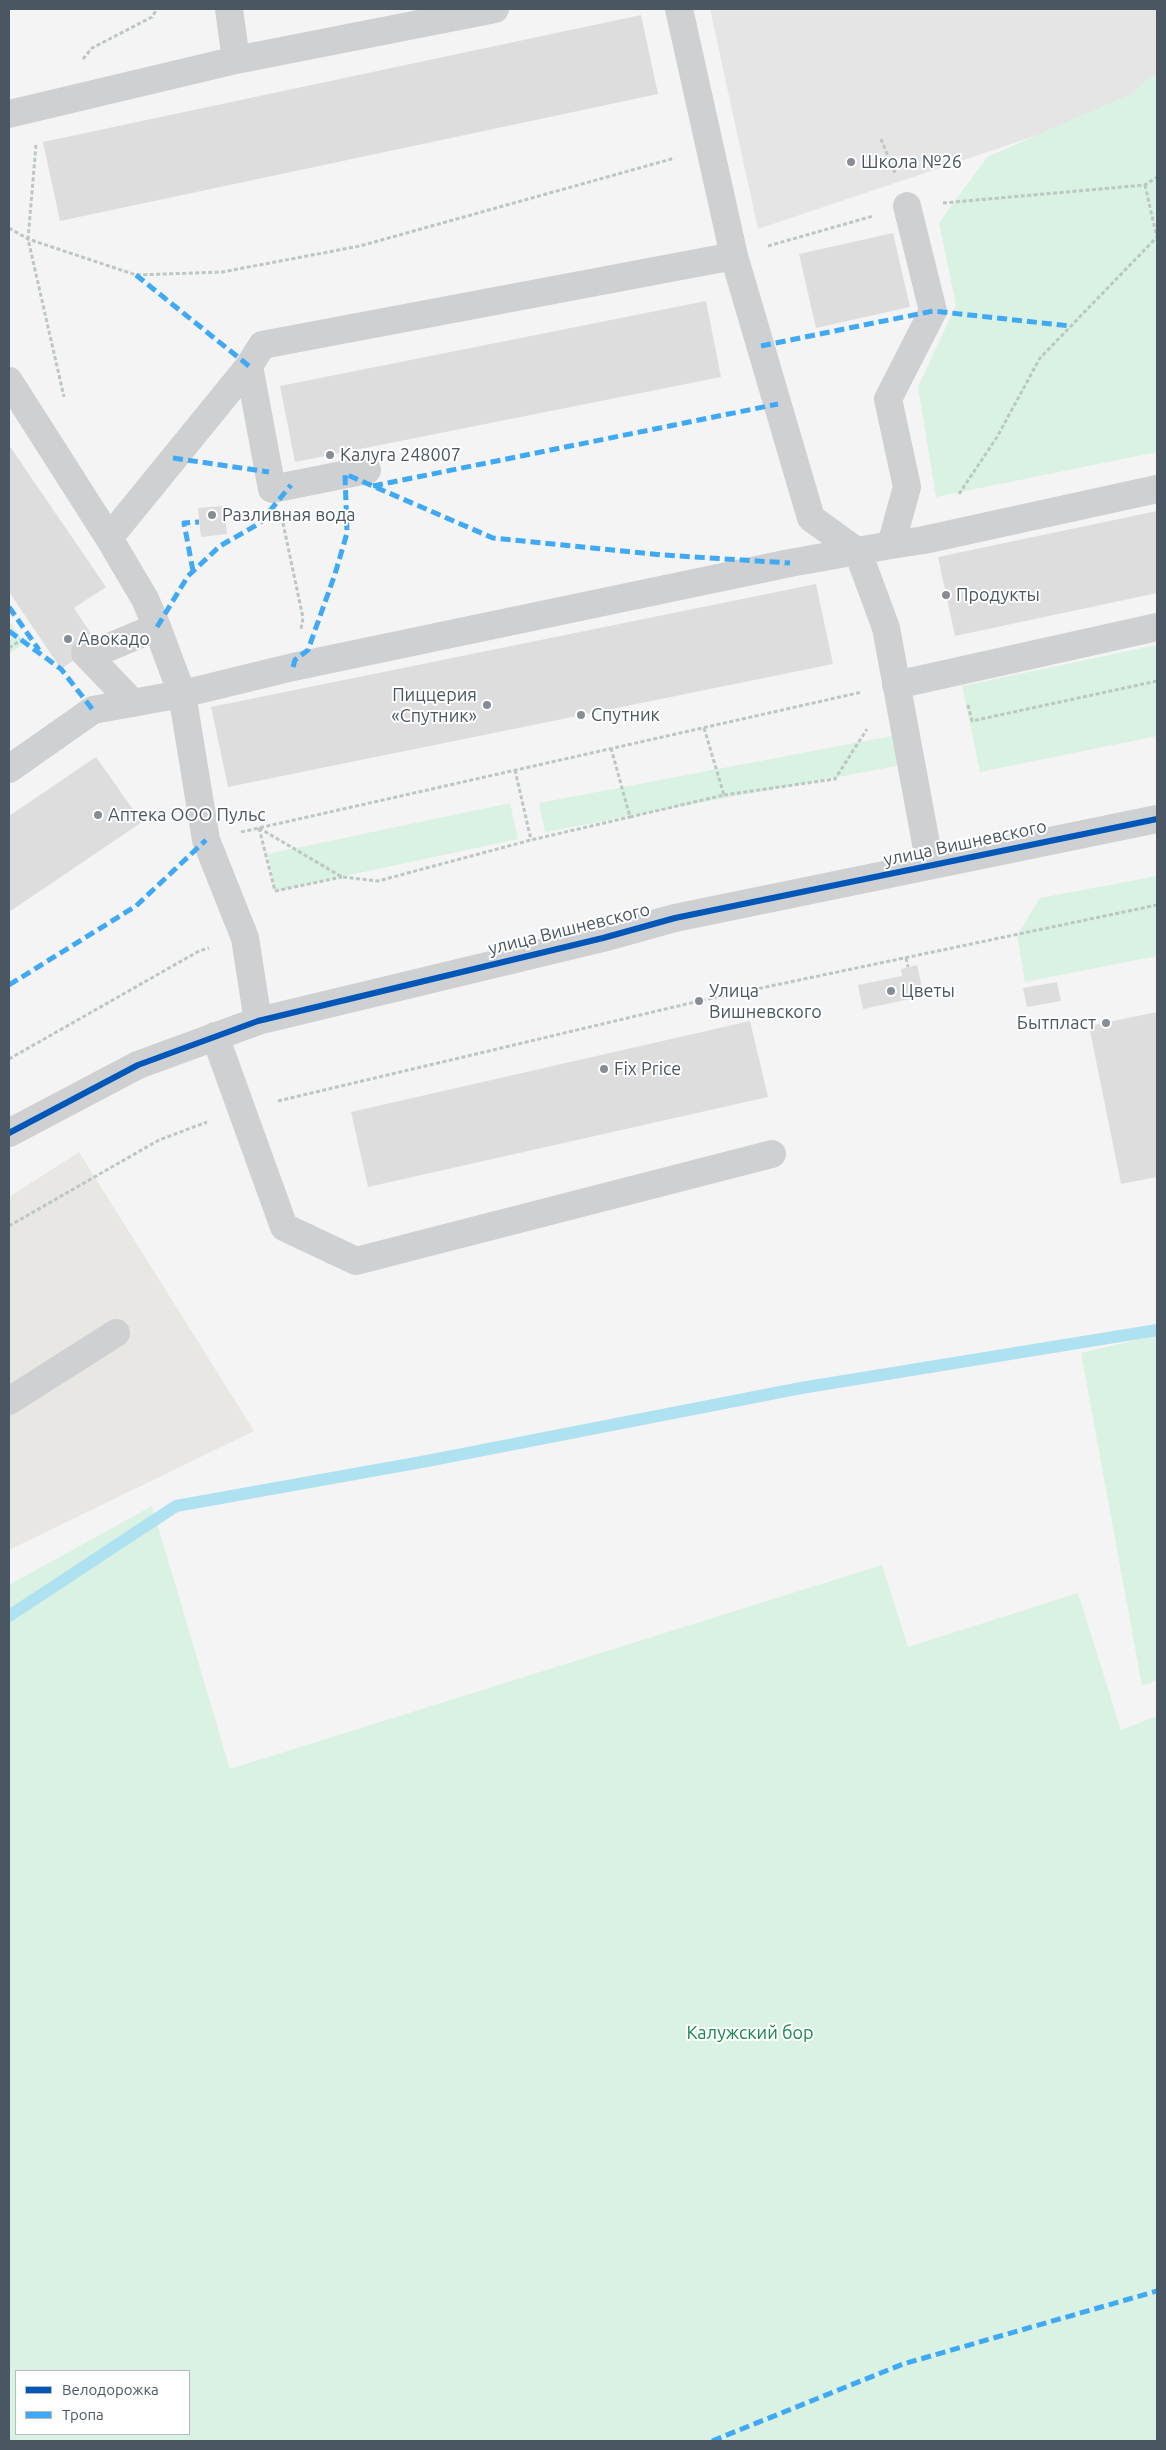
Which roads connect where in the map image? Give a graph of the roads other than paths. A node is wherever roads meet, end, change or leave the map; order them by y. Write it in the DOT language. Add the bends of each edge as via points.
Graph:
graph roads {
  1 [pos="229,9"];
  2 [pos="495,9"];
  3 [pos="679,9"];
  4 [pos="236,60"];
  5 [pos="9,114"];
  6 [pos="908,206"];
  7 [pos="734,256"];
  8 [pos="249,366"];
  9 [pos="9,381"];
  10 [pos="368,470"];
  11 [pos="1157,489"];
  12 [pos="109,538"];
  13 [pos="891,545"];
  14 [pos="858,552"];
  15 [pos="157,627"];
  16 [pos="1157,627"];
  17 [pos="896,685"];
  18 [pos="182,694"];
  19 [pos="133,702"];
  20 [pos="9,769"];
  21 [pos="1157,819"];
  22 [pos="930,865"];
  23 [pos="258,1021"];
  24 [pos="215,1036"];
  25 [pos="9,1133"];
  26 [pos="772,1154"];
  27 [pos="116,1333"];
  28 [pos="9,1401"];
  1 -- 4 [label="street"];
  2 -- 4 [label="street"];
  3 -- 7 [label="street"];
  4 -- 5 [label="street"];
  6 -- 13 [label="street" via="933,311 888,399 907,487"];
  7 -- 8 [label="street" via="262,344"];
  7 -- 14 [label="street" via="811,518"];
  8 -- 10 [label="street" via="272,489"];
  8 -- 12 [label="street"];
  9 -- 12 [label="street"];
  11 -- 13 [label="street"];
  12 -- 15 [label="street" via="146,599"];
  13 -- 14 [label="street"];
  14 -- 17 [label="street" via="886,628"];
  14 -- 18 [label="street" via="790,563 294,667"];
  15 -- 18 [label="street"];
  15 -- 19 [label="street" via="86,654"];
  16 -- 17 [label="street"];
  17 -- 22 [label="street"];
  18 -- 19 [label="street"];
  18 -- 23 [label="street" via="206,840 245,938"];
  19 -- 20 [label="street" via="93,710"];
  21 -- 22 [label="street, улица Вишневского"];
  22 -- 23 [label="street, улица Вишневского" via="675,918"];
  23 -- 24 [label="street, улица Вишневского"];
  24 -- 25 [label="street, улица Вишневского" via="138,1065"];
  24 -- 26 [label="street" via="284,1227 356,1261"];
  27 -- 28 [label="street"];
}
